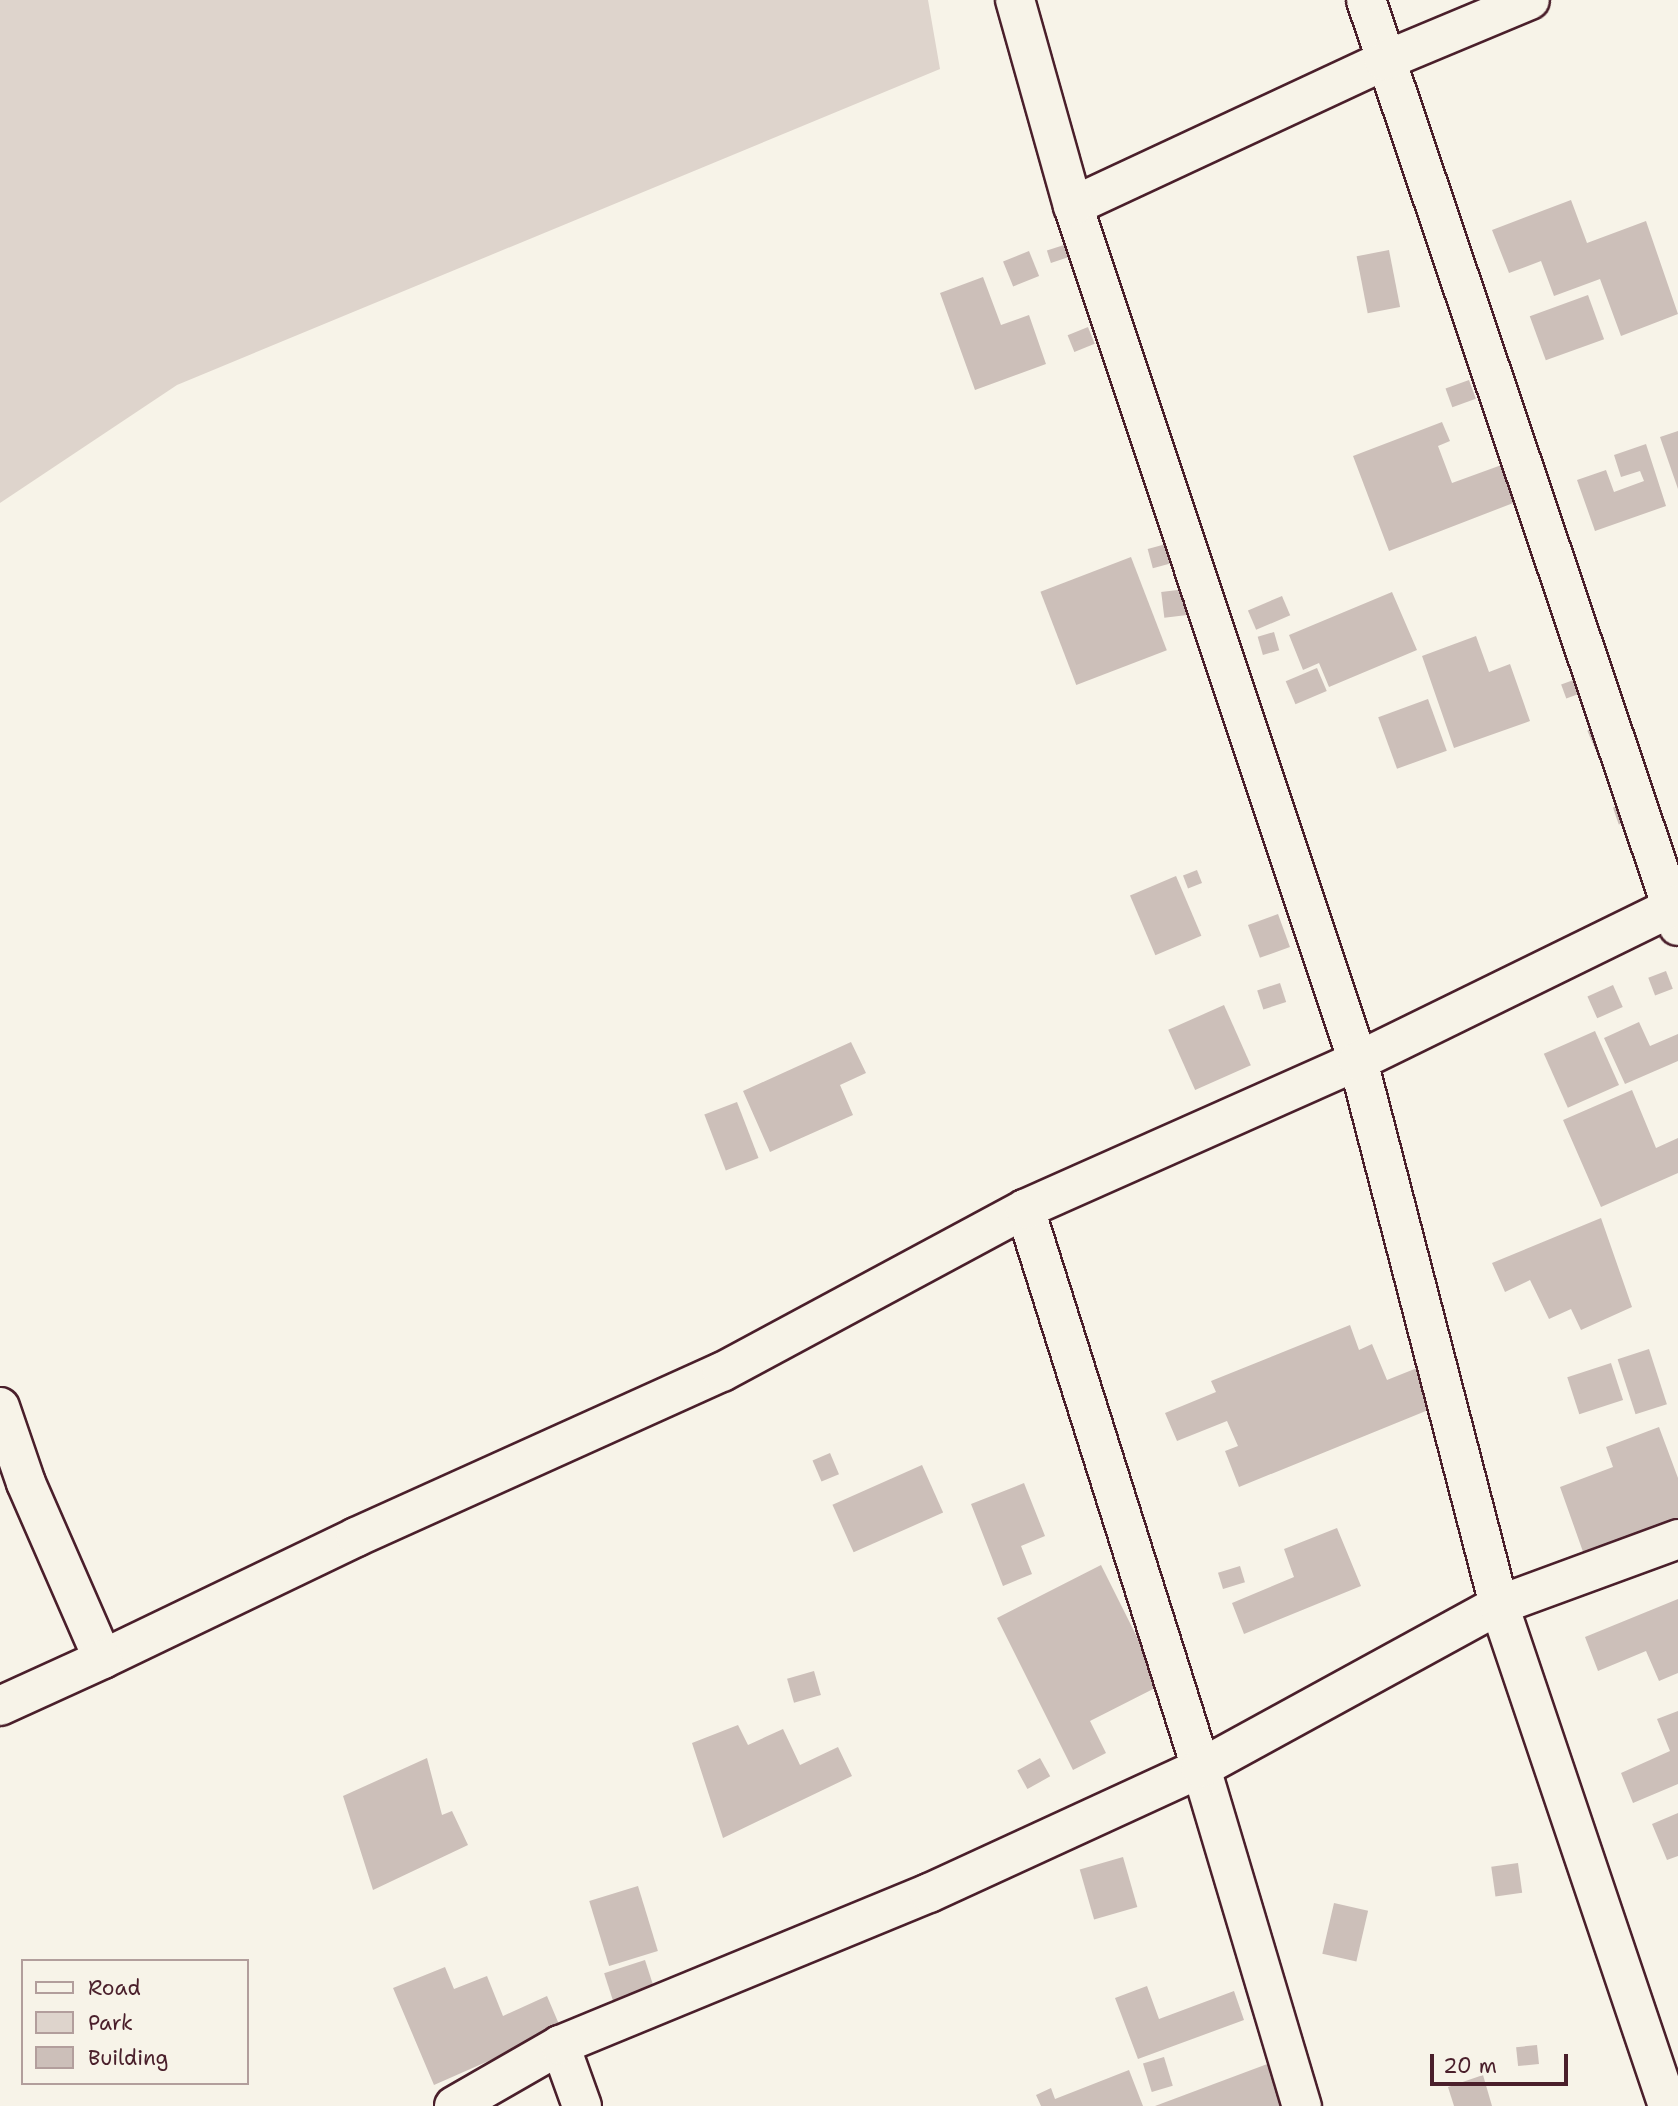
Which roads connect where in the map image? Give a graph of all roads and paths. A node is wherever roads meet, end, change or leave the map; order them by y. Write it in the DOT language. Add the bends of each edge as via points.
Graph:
graph roads {
  1 [pos="1015,0"];
  2 [pos="1366,0"];
  3 [pos="1530,0"];
  4 [pos="1384,61"];
  5 [pos="1073,206"];
  6 [pos="1676,912"];
  7 [pos="1358,1061"];
  8 [pos="1025,1209"];
  9 [pos="0,1407"];
  10 [pos="1678,1539"];
  11 [pos="1499,1605"];
  12 [pos="103,1659"];
  13 [pos="0,1706"];
  14 [pos="1201,1768"];
  15 [pos="560,2045"];
  16 [pos="453,2106"];
  17 [pos="582,2106"];
  18 [pos="1302,2106"];
  19 [pos="1668,2106"];
  1 -- 5 [label="street"];
  2 -- 4 [label="street"];
  3 -- 4 [label="street"];
  4 -- 5 [label="street"];
  4 -- 6 [label="street"];
  5 -- 7 [label="street"];
  6 -- 7 [label="street"];
  7 -- 8 [label="street"];
  7 -- 11 [label="street"];
  8 -- 12 [label="street" via="722,1371 356,1537"];
  8 -- 14 [label="street"];
  9 -- 12 [label="street" via="26,1483"];
  10 -- 11 [label="street"];
  11 -- 14 [label="street"];
  11 -- 19 [label="street"];
  12 -- 13 [label="street"];
  14 -- 15 [label="street" via="929,1893"];
  14 -- 18 [label="street"];
  15 -- 16 [label="street"];
  15 -- 17 [label="street"];
}
